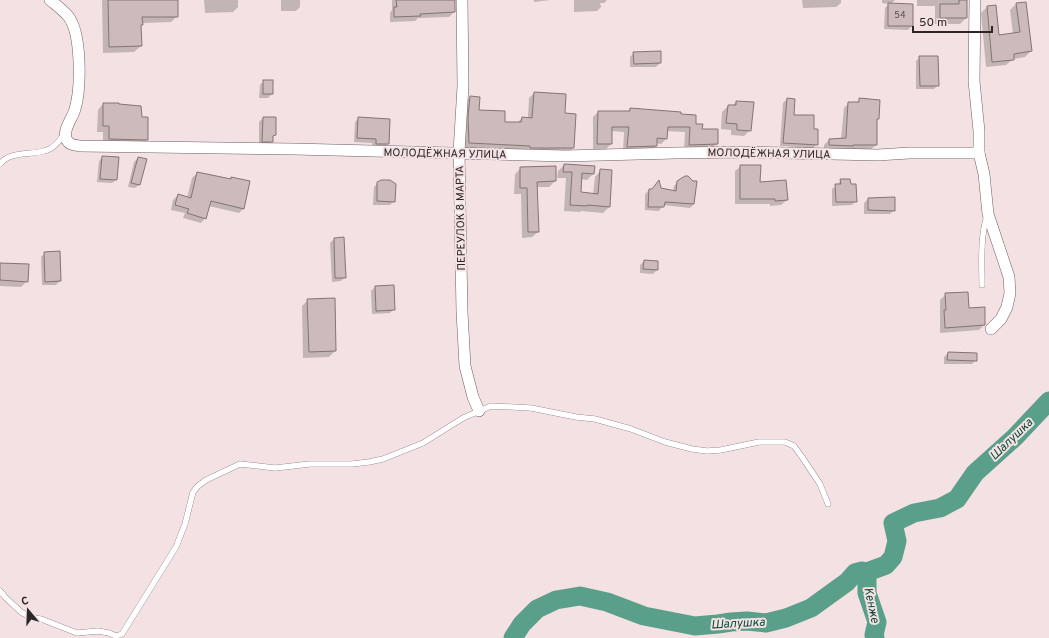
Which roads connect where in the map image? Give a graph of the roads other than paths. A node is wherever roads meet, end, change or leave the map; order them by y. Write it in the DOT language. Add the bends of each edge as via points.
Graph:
graph roads {
  1 [pos="50,0"];
  2 [pos="462,0"];
  3 [pos="975,0"];
  4 [pos="66,132"];
  5 [pos="459,152"];
  6 [pos="979,153"];
  7 [pos="0,164"];
  8 [pos="988,214"];
  9 [pos="982,285"];
  10 [pos="991,329"];
  11 [pos="478,411"];
  12 [pos="828,504"];
  13 [pos="0,591"];
  1 -- 4 [label="street" via="69,16 78,43 78,94"];
  2 -- 5 [label="street, ПЕРЕУЛОК 8 МАРТА" via="463,71"];
  3 -- 6 [label="street" via="974,81"];
  4 -- 5 [label="street, МОЛОДЁЖНАЯ УЛИЦА" via="68,142 80,146"];
  4 -- 7 [label="lane" via="57,143 45,151 14,156"];
  5 -- 6 [label="street, МОЛОДЁЖНАЯ УЛИЦА" via="564,156 690,152 878,155"];
  5 -- 11 [label="street, ПЕРЕУЛОК 8 МАРТА" via="465,366"];
  6 -- 8 [label="street"];
  8 -- 9 [label="lane" via="982,248"];
  8 -- 10 [label="street" via="1009,277 1010,293 1001,319"];
  11 -- 12 [label="lane" via="491,406 507,406 595,419 665,442 707,451 759,442 785,442 794,446 802,457 820,484"];
  11 -- 13 [label="lane" via="423,443 383,459 352,464 310,464 275,468 240,464 206,480 193,492 176,547 122,634 116,636 98,631 77,633 32,618 21,612"];
}
